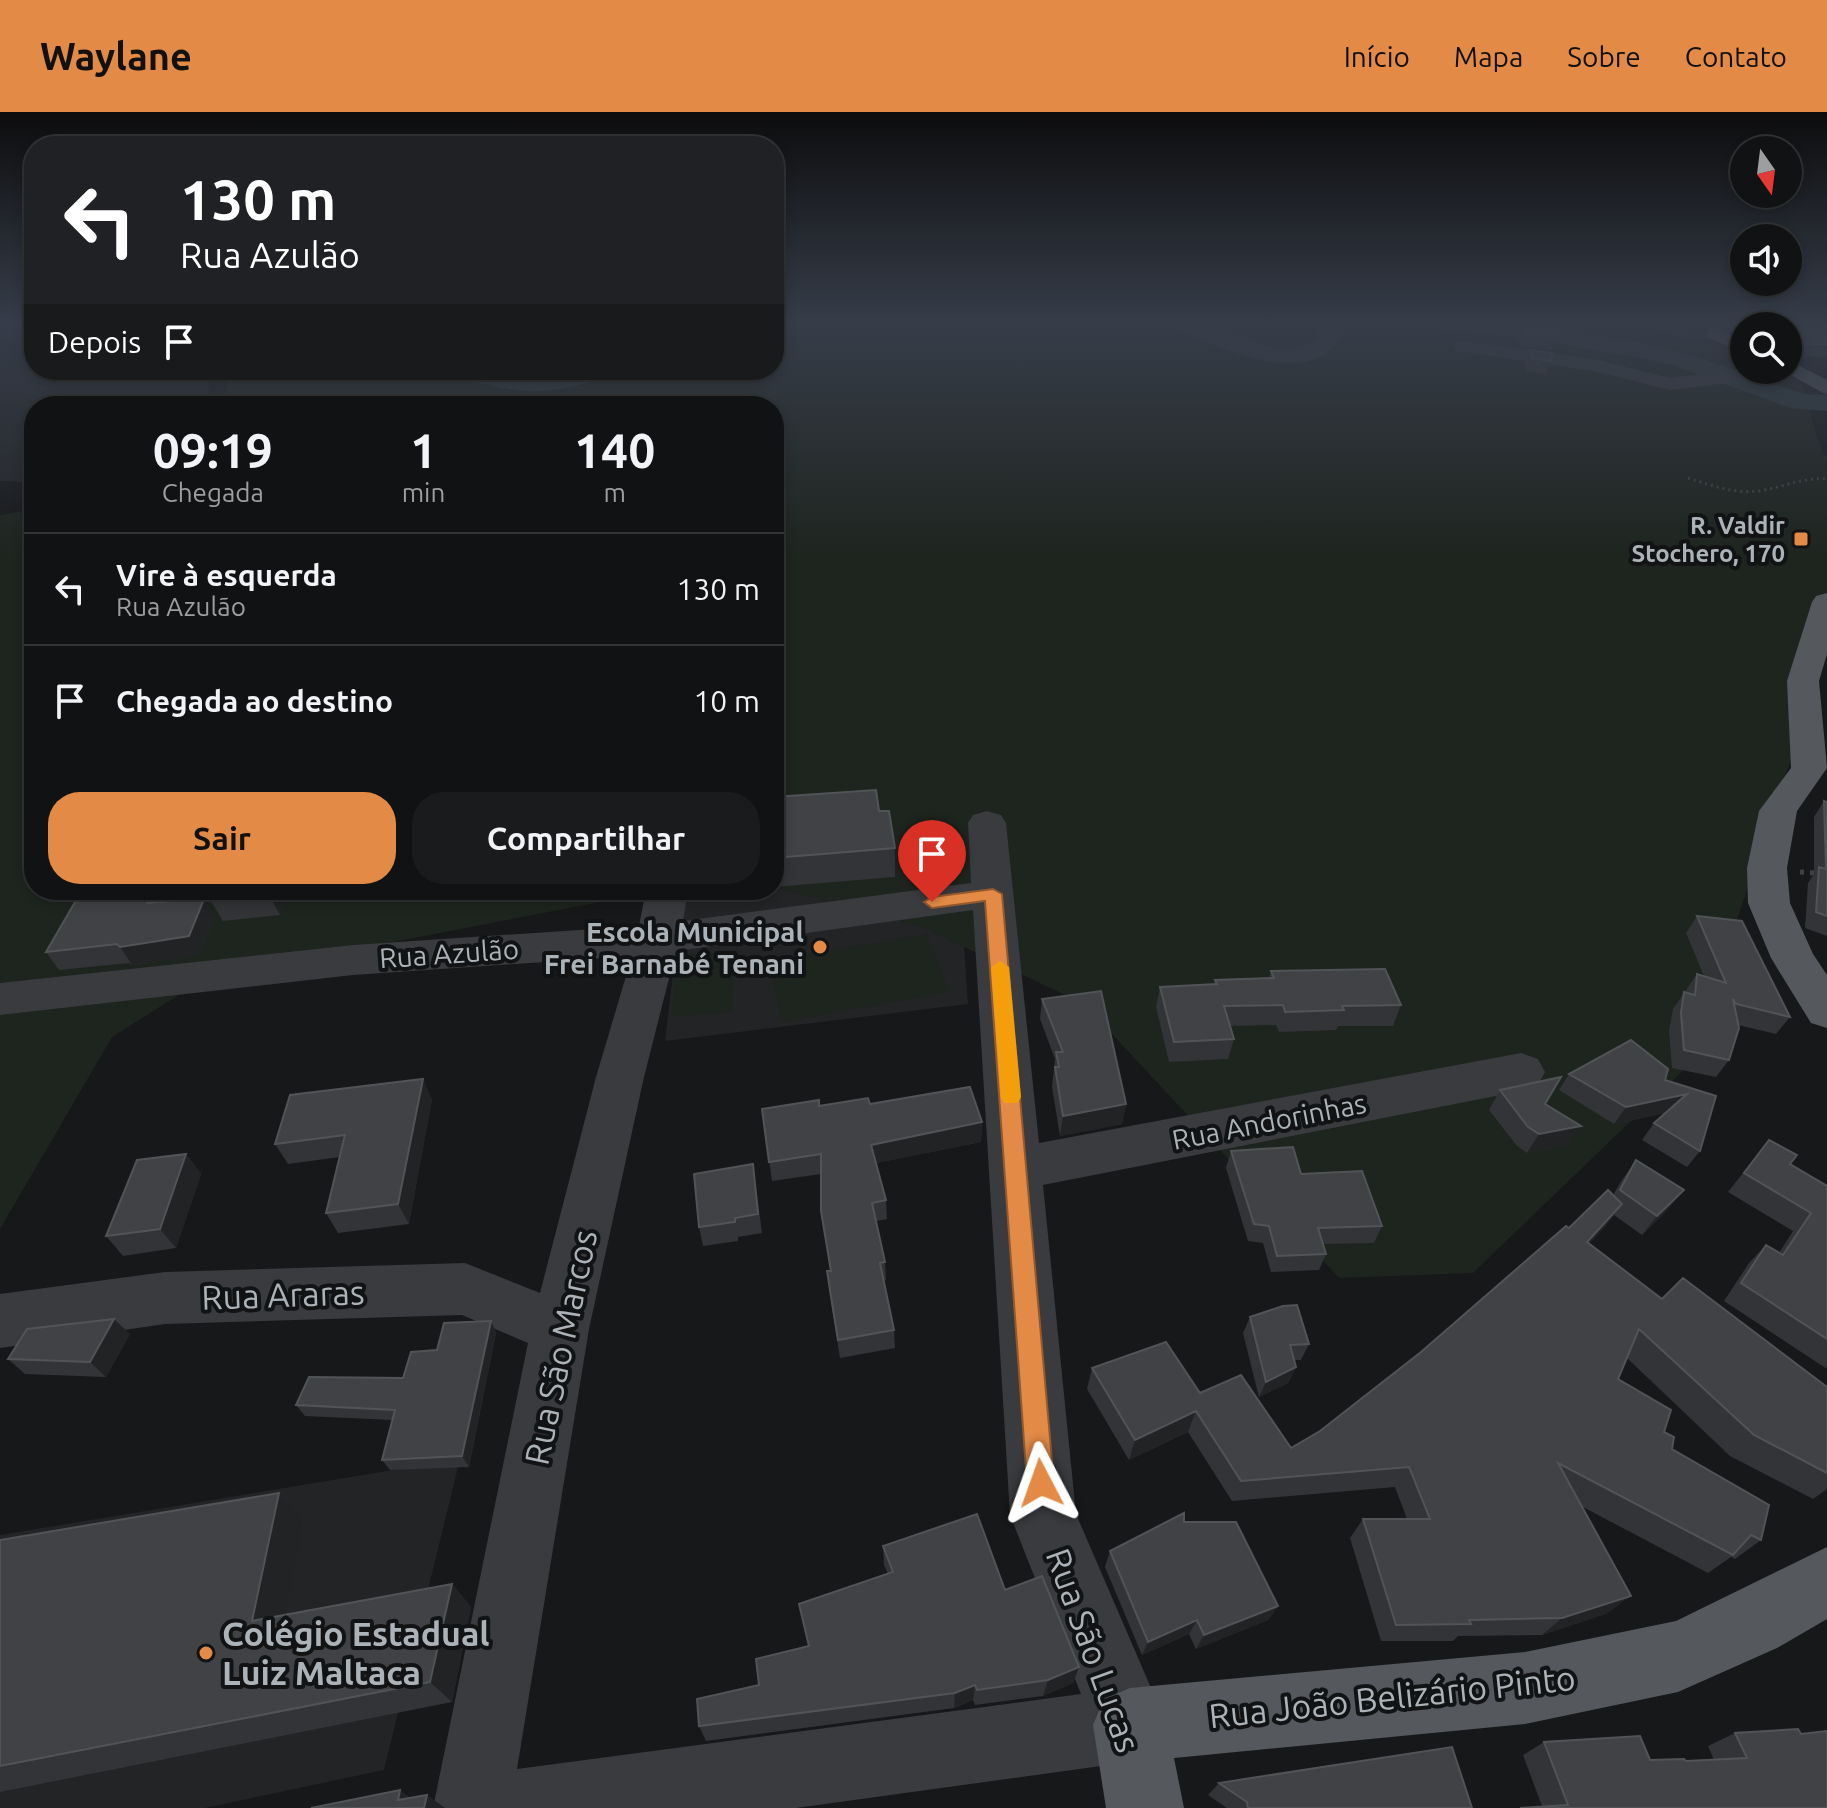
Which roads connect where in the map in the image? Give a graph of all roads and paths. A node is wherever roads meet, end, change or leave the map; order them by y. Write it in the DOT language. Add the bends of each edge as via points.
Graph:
graph roads {
  1 [pos="1688,478"];
  2 [pos="1827,479"];
  3 [pos="1827,602"];
  4 [pos="1818,769"];
  5 [pos="987,823"];
  6 [pos="993,894"];
  7 [pos="662,914"];
  8 [pos="0,999"];
  9 [pos="1827,1011"];
  10 [pos="1521,1072"];
  11 [pos="1017,1169"];
  12 [pos="0,1321"];
  13 [pos="560,1329"];
  14 [pos="1827,1581"];
  15 [pos="1130,1725"];
  16 [pos="472,1808"];
  17 [pos="513,1808"];
  18 [pos="1145,1808"];
  1 -- 2 [label="path" via="1717,488 1757,491 1790,479"];
  3 -- 4 [label="main road" via="1803,681"];
  4 -- 9 [label="main road" via="1778,811 1767,868 1769,903 1793,958"];
  5 -- 6 [label="street, Rua São Lucas"];
  6 -- 7 [label="street, Rua Azulão"];
  6 -- 11 [label="street, Rua São Lucas"];
  7 -- 8 [label="street, Rua Azulão" via="353,960"];
  7 -- 13 [label="street, Rua São Marcos"];
  10 -- 11 [label="street, Rua Andorinhas"];
  11 -- 15 [label="street, Rua São Lucas" via="1043,1515"];
  12 -- 13 [label="street, Rua Araras" via="165,1298 465,1289"];
  13 -- 16 [label="street, Rua São Marcos"];
  14 -- 15 [label="main road, Rua João Belizário Pinto" via="1678,1656 1525,1688"];
  15 -- 17 [label="street"];
  15 -- 18 [label="main road, Rua São Lucas"];
}
